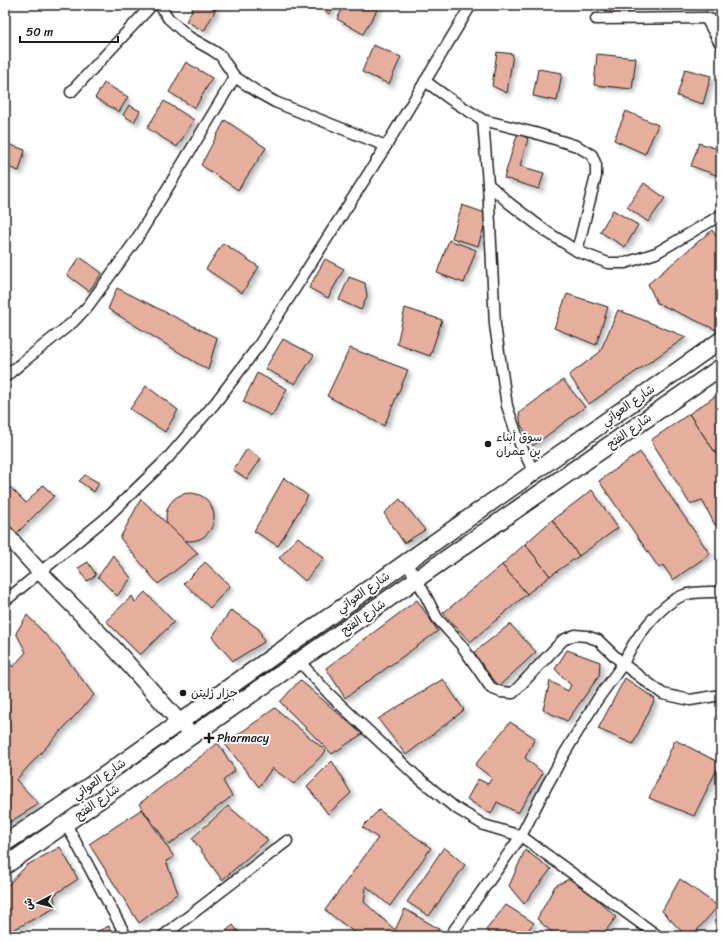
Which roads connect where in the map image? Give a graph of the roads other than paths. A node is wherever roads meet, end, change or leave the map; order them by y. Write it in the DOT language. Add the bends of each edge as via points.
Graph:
graph roads {
  1 [pos="152,5"];
  2 [pos="160,5"];
  3 [pos="471,5"];
  4 [pos="706,18"];
  5 [pos="596,19"];
  6 [pos="721,23"];
  7 [pos="721,45"];
  8 [pos="235,77"];
  9 [pos="425,81"];
  10 [pos="71,92"];
  11 [pos="483,120"];
  12 [pos="386,146"];
  13 [pos="488,184"];
  14 [pos="721,214"];
  15 [pos="577,251"];
  16 [pos="721,340"];
  17 [pos="721,367"];
  18 [pos="5,377"];
  19 [pos="534,472"];
  20 [pos="5,533"];
  21 [pos="405,562"];
  22 [pos="40,572"];
  23 [pos="418,579"];
  24 [pos="721,592"];
  25 [pos="5,601"];
  26 [pos="300,661"];
  27 [pos="624,664"];
  28 [pos="721,695"];
  29 [pos="180,722"];
  30 [pos="192,736"];
  31 [pos="66,824"];
  32 [pos="521,836"];
  33 [pos="287,840"];
  34 [pos="5,843"];
  35 [pos="5,866"];
  36 [pos="126,936"];
  37 [pos="163,936"];
  38 [pos="450,936"];
  39 [pos="658,936"];
  1 -- 10 [label="street"];
  2 -- 8 [label="street" via="168,18 189,37 221,56"];
  3 -- 9 [label="street"];
  4 -- 5 [label="street"];
  4 -- 6 [label="street"];
  4 -- 7 [label="street"];
  8 -- 12 [label="street" via="275,102"];
  8 -- 18 [label="street" via="136,240 88,306 73,322"];
  9 -- 11 [label="street"];
  9 -- 12 [label="street"];
  11 -- 13 [label="street"];
  11 -- 15 [label="street" via="577,146 592,155 596,165 596,176"];
  12 -- 22 [label="street" via="259,345 216,402 168,459 106,518"];
  13 -- 15 [label="street" via="540,227"];
  13 -- 19 [label="street" via="496,325 507,406 520,444"];
  14 -- 15 [label="street" via="656,253 625,263 608,263"];
  16 -- 19 [label="main road, شارع العواتي"];
  17 -- 23 [label="main road, شارع الفتح"];
  19 -- 21 [label="main road, شارع العواتي"];
  20 -- 22 [label="street"];
  21 -- 23 [label="street"];
  21 -- 29 [label="main road, شارع العواتي"];
  22 -- 25 [label="street"];
  22 -- 29 [label="street" via="113,647"];
  23 -- 26 [label="main road, شارع الفتح"];
  23 -- 27 [label="street" via="437,618 462,646 491,688 513,693 563,640 575,635 598,640"];
  24 -- 27 [label="street" via="685,594 671,602 654,617 640,635"];
  26 -- 30 [label="main road, شارع الفتح"];
  26 -- 32 [label="street" via="329,694 415,776 454,807 484,825"];
  27 -- 28 [label="street" via="663,694 690,700"];
  27 -- 32 [label="street" via="597,700 563,756"];
  29 -- 30 [label="street"];
  29 -- 34 [label="main road, شارع العواتي"];
  30 -- 31 [label="main road, شارع الفتح"];
  31 -- 35 [label="main road, شارع الفتح"];
  31 -- 36 [label="street"];
  32 -- 38 [label="street"];
  32 -- 39 [label="street"];
  33 -- 37 [label="street"];
}
